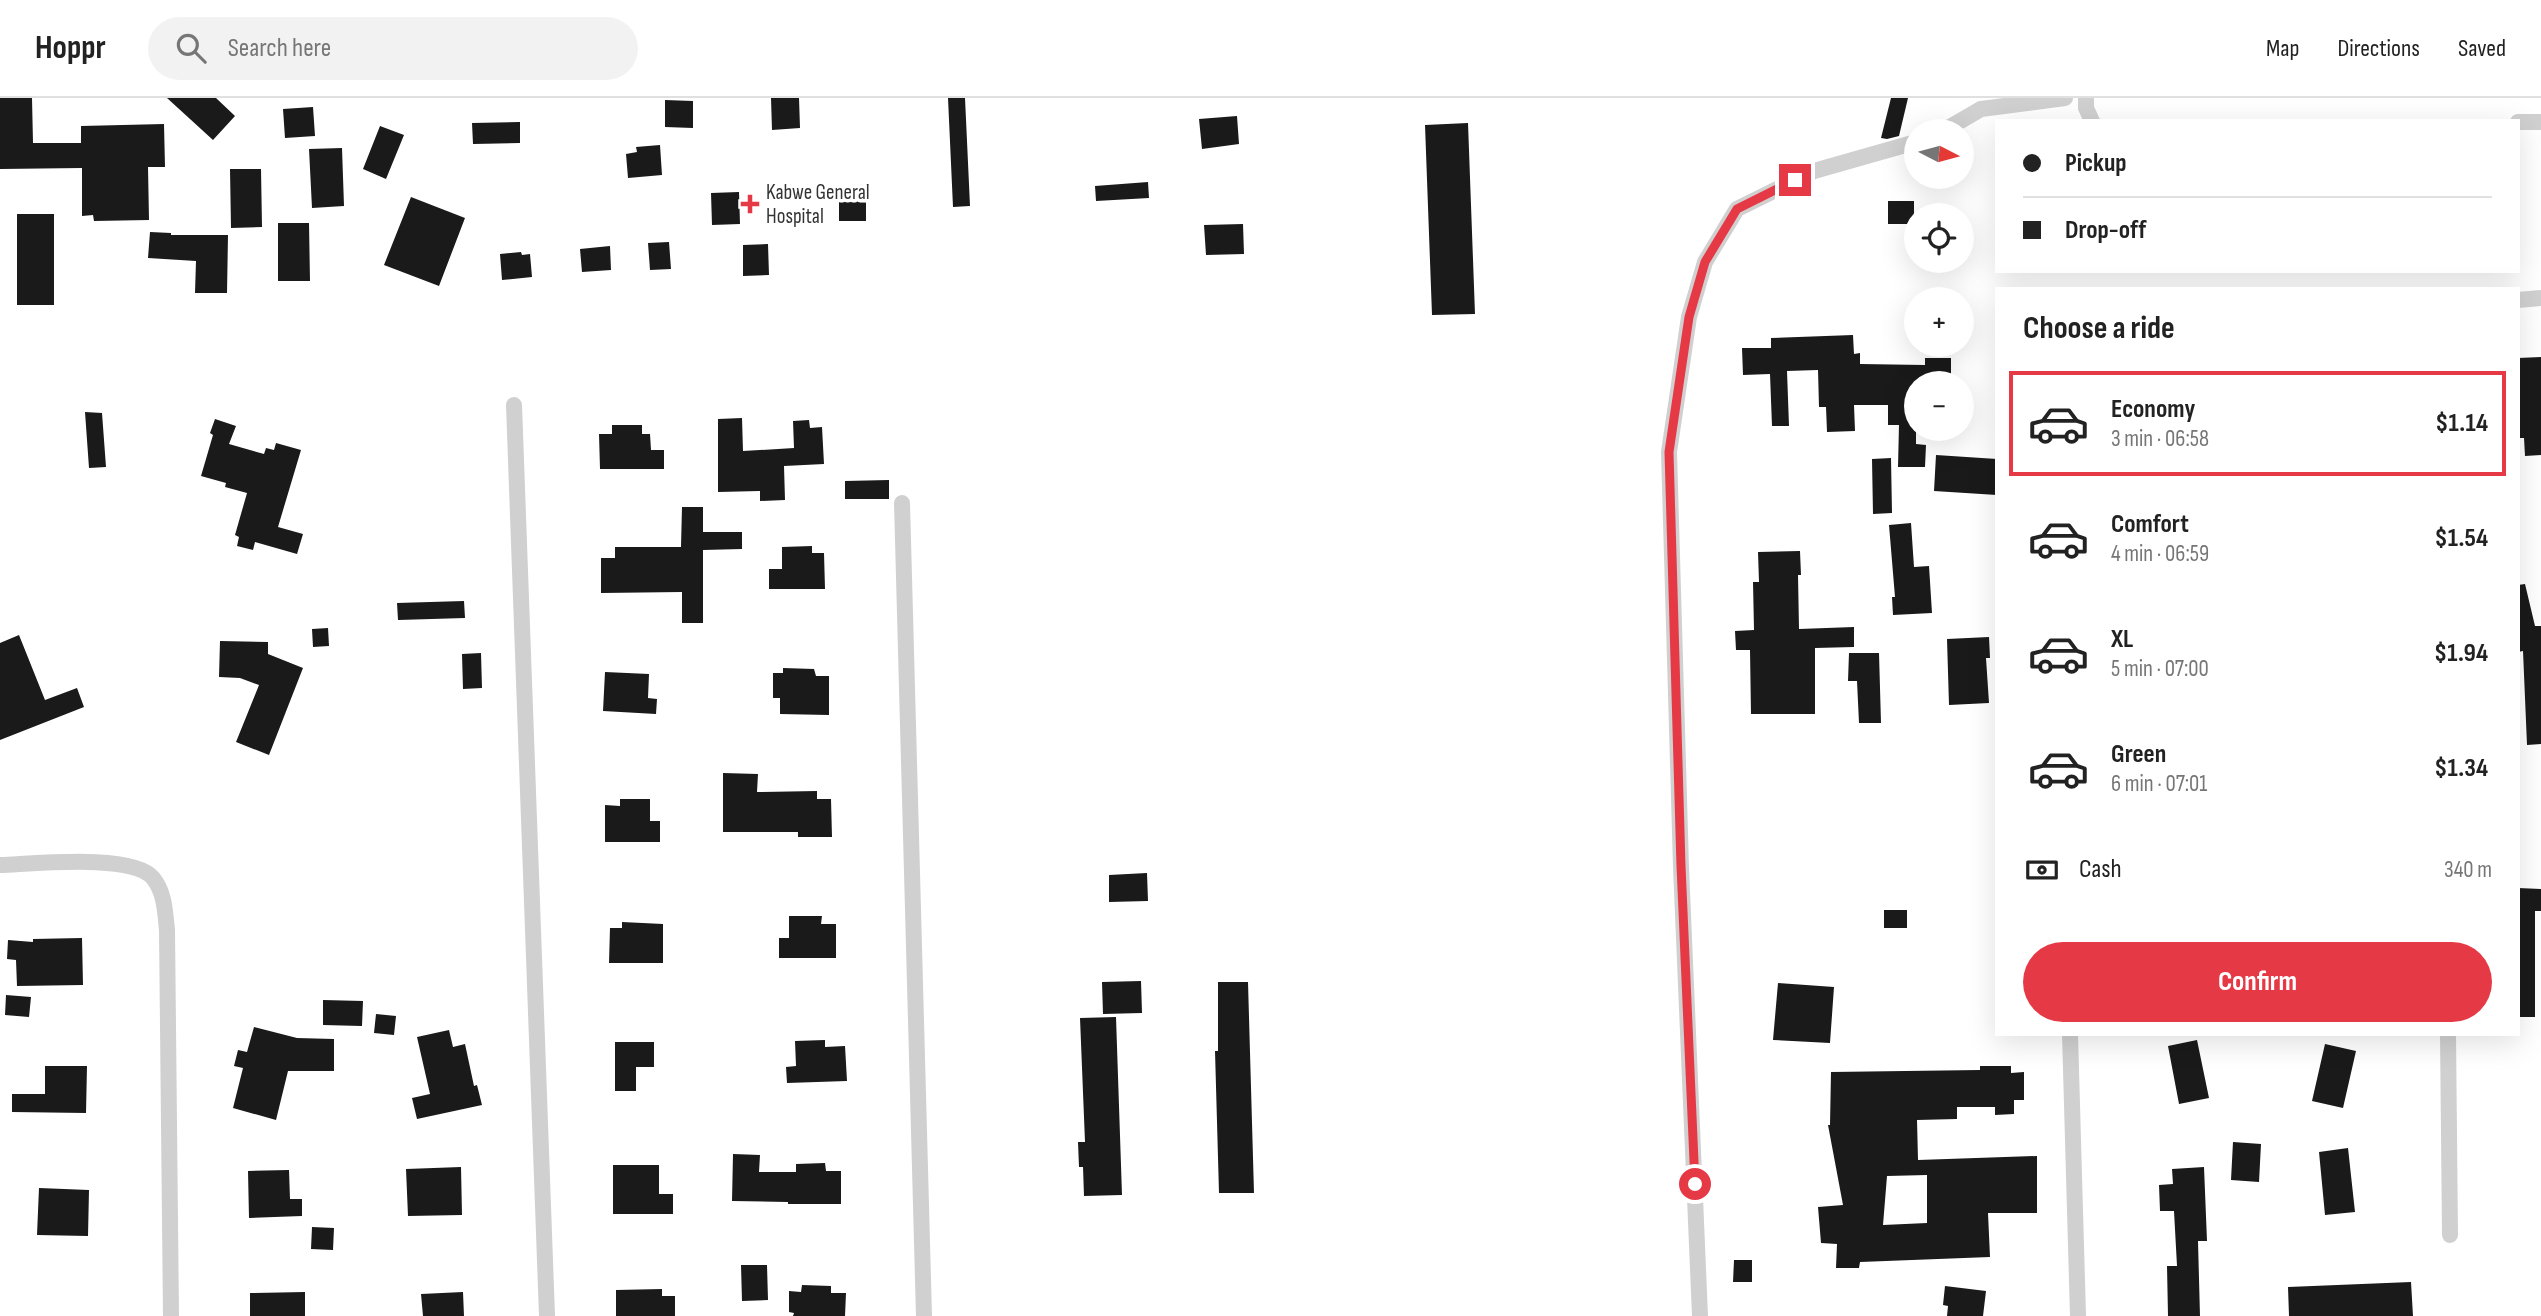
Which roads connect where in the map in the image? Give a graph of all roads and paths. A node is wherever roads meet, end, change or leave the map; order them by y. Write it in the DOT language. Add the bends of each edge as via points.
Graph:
graph roads {
  1 [pos="2065,98"];
  2 [pos="2086,98"];
  3 [pos="1964,119"];
  4 [pos="2091,119"];
  5 [pos="2520,122"];
  6 [pos="2541,122"];
  7 [pos="1904,145"];
  8 [pos="2541,298"];
  9 [pos="2520,300"];
  10 [pos="514,405"];
  11 [pos="902,503"];
  12 [pos="0,865"];
  13 [pos="2070,1036"];
  14 [pos="2448,1036"];
  15 [pos="2450,1236"];
  16 [pos="171,1316"];
  17 [pos="547,1316"];
  18 [pos="924,1316"];
  19 [pos="1700,1316"];
  20 [pos="2078,1316"];
  1 -- 3 [label="street" via="1981,109"];
  2 -- 4 [label="street"];
  5 -- 6 [label="street"];
  7 -- 19 [label="street" via="1814,171 1737,209 1705,262 1689,317 1669,452"];
  8 -- 9 [label="street"];
  10 -- 17 [label="street"];
  11 -- 18 [label="street"];
  12 -- 16 [label="street" via="108,862 134,867 152,877 163,896"];
  13 -- 20 [label="street"];
  14 -- 15 [label="street"];
}
